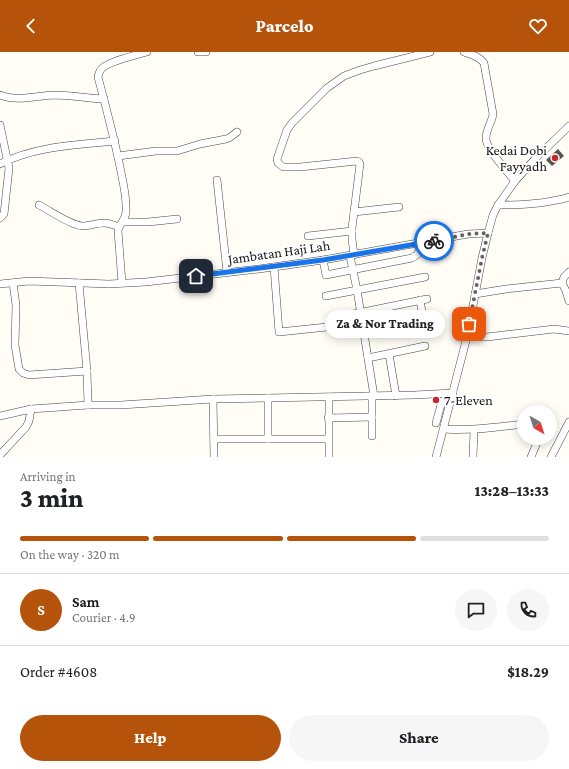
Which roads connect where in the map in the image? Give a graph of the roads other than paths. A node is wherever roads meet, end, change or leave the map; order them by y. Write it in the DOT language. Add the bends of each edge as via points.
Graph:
graph roads {
  1 [pos="147,52"];
  2 [pos="198,52"];
  3 [pos="206,52"];
  4 [pos="430,52"];
  5 [pos="464,52"];
  6 [pos="0,95"];
  7 [pos="104,99"];
  8 [pos="0,125"];
  9 [pos="569,126"];
  10 [pos="237,132"];
  11 [pos="115,141"];
  12 [pos="118,156"];
  13 [pos="8,160"];
  14 [pos="0,164"];
  15 [pos="217,180"];
  16 [pos="515,181"];
  17 [pos="569,198"];
  18 [pos="39,205"];
  19 [pos="498,205"];
  20 [pos="399,207"];
  21 [pos="354,212"];
  22 [pos="0,218"];
  23 [pos="177,219"];
  24 [pos="121,224"];
  25 [pos="352,231"];
  26 [pos="488,233"];
  27 [pos="308,236"];
  28 [pos="421,243"];
  29 [pos="352,255"];
  30 [pos="323,260"];
  31 [pos="274,267"];
  32 [pos="352,270"];
  33 [pos="227,272"];
  34 [pos="569,272"];
  35 [pos="424,276"];
  36 [pos="13,283"];
  37 [pos="79,283"];
  38 [pos="122,283"];
  39 [pos="562,283"];
  40 [pos="0,284"];
  41 [pos="357,290"];
  42 [pos="567,291"];
  43 [pos="475,294"];
  44 [pos="326,296"];
  45 [pos="569,301"];
  46 [pos="360,312"];
  47 [pos="334,318"];
  48 [pos="327,327"];
  49 [pos="569,331"];
  50 [pos="364,334"];
  51 [pos="466,337"];
  52 [pos="425,346"];
  53 [pos="389,354"];
  54 [pos="368,358"];
  55 [pos="87,371"];
  56 [pos="453,393"];
  57 [pos="373,396"];
  58 [pos="396,396"];
  59 [pos="329,397"];
  60 [pos="268,398"];
  61 [pos="213,399"];
  62 [pos="442,401"];
  63 [pos="88,405"];
  64 [pos="31,409"];
  65 [pos="439,414"];
  66 [pos="0,416"];
  67 [pos="447,416"];
  68 [pos="372,417"];
  69 [pos="328,418"];
  70 [pos="436,422"];
  71 [pos="569,422"];
  72 [pos="517,425"];
  73 [pos="444,429"];
  74 [pos="474,430"];
  75 [pos="372,436"];
  76 [pos="214,439"];
  77 [pos="268,439"];
  78 [pos="328,439"];
  79 [pos="536,445"];
  80 [pos="0,455"];
  81 [pos="214,457"];
  82 [pos="329,457"];
  83 [pos="436,457"];
  84 [pos="473,457"];
  85 [pos="530,457"];
  86 [pos="551,457"];
  1 -- 7 [label="street" via="113,62 100,70 98,77"];
  2 -- 3 [label="street"];
  4 -- 21 [label="street" via="344,76 311,103 287,130 277,158 283,167 359,162"];
  5 -- 16 [label="street" via="476,56 484,63 493,114 486,133 486,142"];
  6 -- 7 [label="street" via="15,98 54,95"];
  7 -- 11 [label="street"];
  8 -- 13 [label="street"];
  9 -- 16 [label="street"];
  10 -- 12 [label="street" via="226,139 177,151"];
  11 -- 12 [label="street"];
  11 -- 13 [label="street" via="38,150"];
  12 -- 24 [label="street" via="126,213"];
  13 -- 14 [label="street"];
  13 -- 22 [label="street" via="4,214"];
  15 -- 33 [label="street"];
  16 -- 19 [label="street"];
  17 -- 19 [label="street" via="530,204"];
  18 -- 24 [label="street" via="79,225"];
  19 -- 26 [label="street"];
  20 -- 21 [label="street"];
  21 -- 25 [label="street"];
  23 -- 24 [label="street"];
  24 -- 38 [label="street" via="118,237"];
  25 -- 27 [label="street"];
  25 -- 29 [label="street"];
  26 -- 28 [label="street, Jambatan Haji Lah"];
  26 -- 43 [label="street"];
  28 -- 29 [label="street, Jambatan Haji Lah"];
  28 -- 32 [label="street" via="415,257"];
  29 -- 30 [label="street, Jambatan Haji Lah"];
  29 -- 32 [label="street"];
  30 -- 31 [label="street, Jambatan Haji Lah"];
  30 -- 32 [label="street" via="323,276"];
  31 -- 33 [label="street, Jambatan Haji Lah"];
  31 -- 48 [label="street" via="279,332"];
  32 -- 41 [label="street"];
  33 -- 38 [label="street, Jambatan Haji Lah"];
  34 -- 39 [label="street"];
  35 -- 41 [label="street"];
  36 -- 37 [label="street, Jambatan Haji Lah"];
  36 -- 40 [label="street, Jambatan Haji Lah"];
  36 -- 55 [label="street" via="16,305 15,345 19,369 29,375"];
  37 -- 38 [label="street, Jambatan Haji Lah"];
  37 -- 55 [label="street"];
  39 -- 42 [label="street"];
  39 -- 43 [label="street"];
  41 -- 44 [label="street"];
  41 -- 46 [label="street"];
  42 -- 45 [label="street"];
  43 -- 51 [label="street"];
  46 -- 47 [label="street"];
  46 -- 50 [label="street"];
  46 -- 50 [label="street" via="424,300 424,323"];
  49 -- 51 [label="street" via="554,329"];
  50 -- 54 [label="street"];
  51 -- 56 [label="street"];
  52 -- 53 [label="street"];
  53 -- 54 [label="street"];
  53 -- 58 [label="street"];
  54 -- 57 [label="street"];
  55 -- 63 [label="street"];
  56 -- 58 [label="street"];
  56 -- 67 [label="street"];
  57 -- 58 [label="street"];
  57 -- 59 [label="street"];
  57 -- 68 [label="street"];
  59 -- 60 [label="street"];
  59 -- 69 [label="street"];
  60 -- 61 [label="street"];
  60 -- 77 [label="street"];
  61 -- 63 [label="street"];
  61 -- 76 [label="street"];
  62 -- 65 [label="street"];
  63 -- 64 [label="street"];
  64 -- 66 [label="street"];
  64 -- 80 [label="street" via="26,427"];
  65 -- 67 [label="street"];
  65 -- 70 [label="street"];
  67 -- 73 [label="street"];
  68 -- 69 [label="street"];
  68 -- 75 [label="street"];
  69 -- 78 [label="street"];
  71 -- 86 [label="street"];
  72 -- 74 [label="street"];
  73 -- 74 [label="street"];
  73 -- 83 [label="street"];
  74 -- 84 [label="street"];
  76 -- 77 [label="street"];
  76 -- 81 [label="street"];
  77 -- 78 [label="street"];
  78 -- 82 [label="street"];
  79 -- 85 [label="street"];
}
